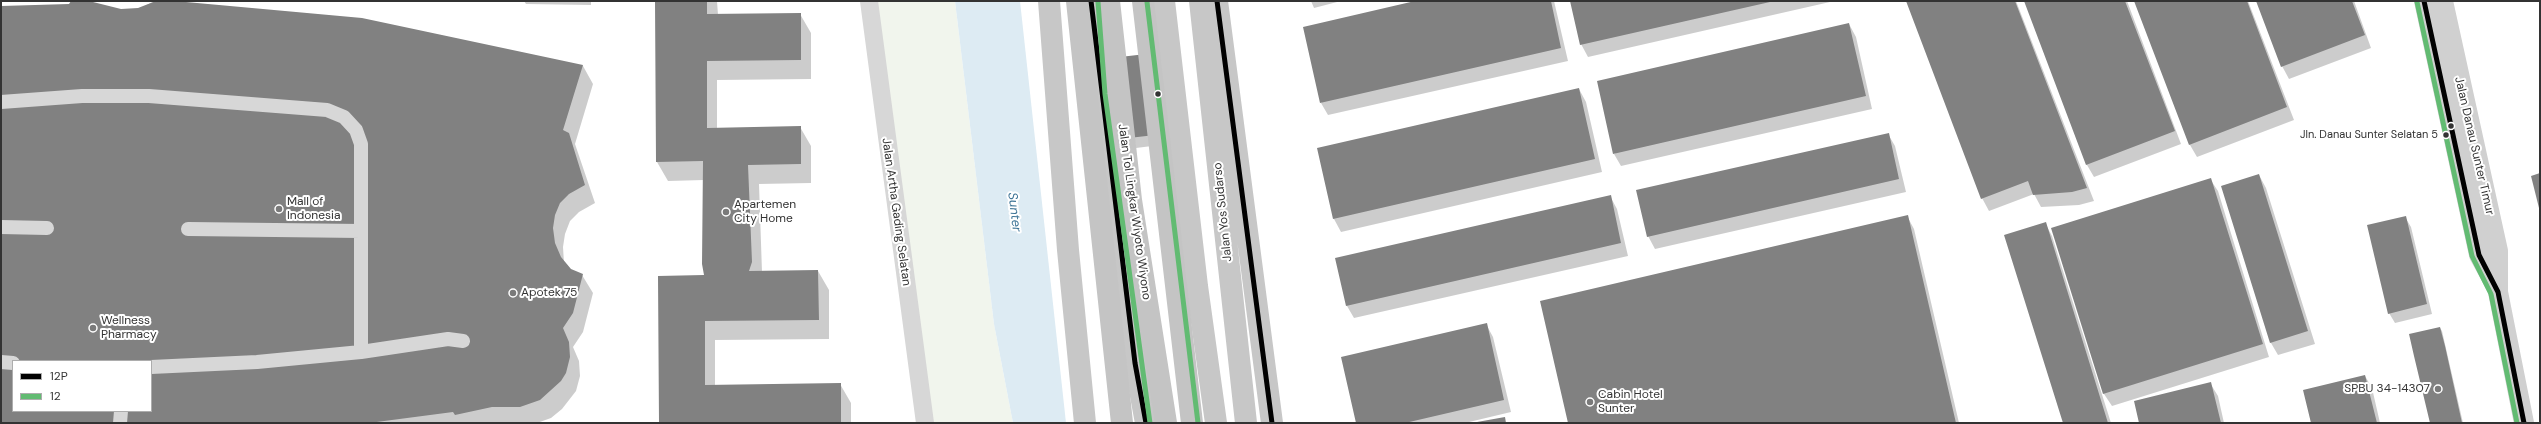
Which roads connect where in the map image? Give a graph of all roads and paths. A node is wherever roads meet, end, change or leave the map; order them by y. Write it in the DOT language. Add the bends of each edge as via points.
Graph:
graph roads {
  1 [pos="869,1"];
  2 [pos="1049,1"];
  3 [pos="1077,1"];
  4 [pos="1091,1"];
  5 [pos="1109,1"];
  6 [pos="1143,1"];
  7 [pos="1164,1"];
  8 [pos="1200,1"];
  9 [pos="1217,1"];
  10 [pos="2424,1"];
  11 [pos="2443,1"];
  12 [pos="1,102"];
  13 [pos="2483,183"];
  14 [pos="2464,188"];
  15 [pos="1,228"];
  16 [pos="47,228"];
  17 [pos="188,229"];
  18 [pos="361,231"];
  19 [pos="1197,286"];
  20 [pos="2498,292"];
  21 [pos="463,341"];
  22 [pos="361,352"];
  23 [pos="1,362"];
  24 [pos="12,363"];
  25 [pos="152,367"];
  26 [pos="121,412"];
  27 [pos="120,423"];
  28 [pos="925,423"];
  29 [pos="1085,423"];
  30 [pos="1122,423"];
  31 [pos="1146,423"];
  32 [pos="1166,423"];
  33 [pos="1192,423"];
  34 [pos="1212,423"];
  35 [pos="1216,423"];
  36 [pos="1246,423"];
  37 [pos="1272,423"];
  38 [pos="2524,423"];
  1 -- 28 [label="street, Jalan Artha Gading Selatan"];
  2 -- 29 [label="highway" via="1068,250"];
  3 -- 30 [label="highway"];
  4 -- 31 [label="highway" via="1135,363"];
  5 -- 32 [label="highway, Jalan Tol Lingkar Wiyoto Wiyono" via="1131,200"];
  6 -- 33 [label="highway"];
  7 -- 19 [label="highway"];
  8 -- 36 [label="highway, Jalan Yos Sudarso"];
  9 -- 37 [label="highway"];
  10 -- 14 [label="main road, Jalan Danau Sunter Timur"];
  11 -- 13 [label="main road, Jalan Danau Sunter Timur"];
  12 -- 18 [label="street" via="82,96 149,96 327,110 344,116 356,130 361,144"];
  13 -- 14 [label="main road"];
  13 -- 20 [label="main road, Jalan Danau Sunter Timur" via="2498,251"];
  14 -- 20 [label="main road, Jalan Danau Sunter Timur" via="2479,255"];
  15 -- 16 [label="street"];
  17 -- 18 [label="street"];
  18 -- 22 [label="street"];
  19 -- 34 [label="highway"];
  19 -- 35 [label="highway"];
  20 -- 38 [label="main road, Jalan Danau Sunter Timur"];
  21 -- 22 [label="street" via="448,339"];
  22 -- 25 [label="street" via="242,363"];
  23 -- 24 [label="street"];
  26 -- 27 [label="street"];
}
